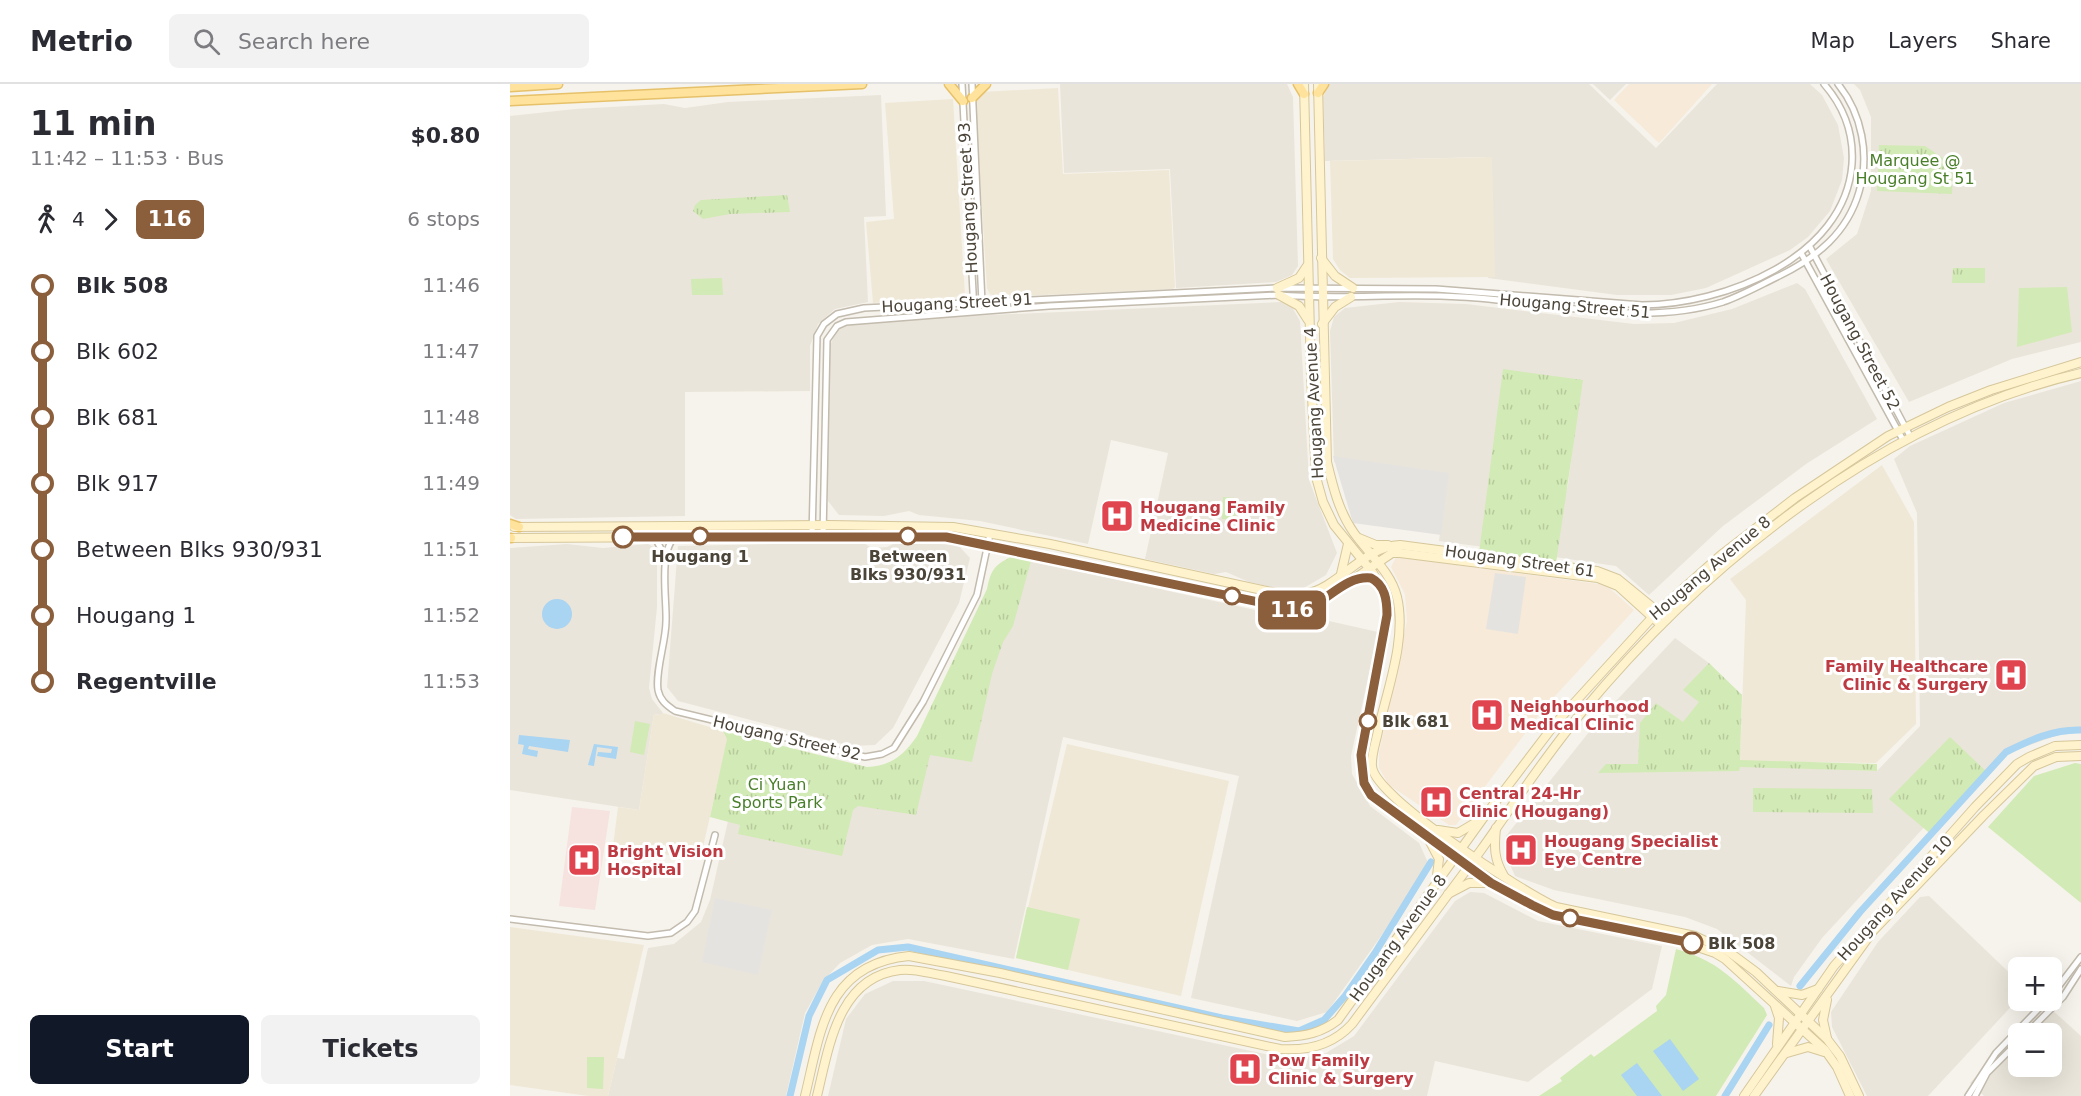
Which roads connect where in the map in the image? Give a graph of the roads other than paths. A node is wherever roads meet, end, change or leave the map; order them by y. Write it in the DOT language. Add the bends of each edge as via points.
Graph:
graph roads {
  1 [pos="558,84"];
  2 [pos="862,84"];
  3 [pos="948,84"];
  4 [pos="962,84"];
  5 [pos="972,84"];
  6 [pos="986,84"];
  7 [pos="1298,84"];
  8 [pos="1304,84"];
  9 [pos="1323,84"];
  10 [pos="1824,84"];
  11 [pos="1838,84"];
  12 [pos="510,87"];
  13 [pos="1318,88"];
  14 [pos="1304,94"];
  15 [pos="972,98"];
  16 [pos="510,101"];
  17 [pos="963,101"];
  18 [pos="1810,247"];
  19 [pos="1801,253"];
  20 [pos="1320,257"];
  21 [pos="1815,257"];
  22 [pos="1806,263"];
  23 [pos="1308,265"];
  24 [pos="1309,287"];
  25 [pos="1322,288"];
  26 [pos="1353,288"];
  27 [pos="1278,291"];
  28 [pos="1309,297"];
  29 [pos="1322,297"];
  30 [pos="1351,297"];
  31 [pos="973,301"];
  32 [pos="982,301"];
  33 [pos="925,304"];
  34 [pos="982,310"];
  35 [pos="974,312"];
  36 [pos="926,315"];
  37 [pos="1310,324"];
  38 [pos="1322,324"];
  39 [pos="2081,362"];
  40 [pos="2081,373"];
  41 [pos="1901,428"];
  42 [pos="1906,438"];
  43 [pos="812,525"];
  44 [pos="823,525"];
  45 [pos="513,526"];
  46 [pos="990,534"];
  47 [pos="653,536"];
  48 [pos="676,536"];
  49 [pos="823,536"];
  50 [pos="812,537"];
  51 [pos="1357,537"];
  52 [pos="510,538"];
  53 [pos="1347,544"];
  54 [pos="988,545"];
  55 [pos="1390,549"];
  56 [pos="1370,554"];
  57 [pos="665,557"];
  58 [pos="1361,560"];
  59 [pos="1377,563"];
  60 [pos="1369,568"];
  61 [pos="1341,574"];
  62 [pos="1388,576"];
  63 [pos="1354,579"];
  64 [pos="1378,581"];
  65 [pos="1655,614"];
  66 [pos="1667,619"];
  67 [pos="1661,625"];
  68 [pos="2081,746"];
  69 [pos="2081,756"];
  70 [pos="1484,817"];
  71 [pos="1497,825"];
  72 [pos="1437,830"];
  73 [pos="715,835"];
  74 [pos="1427,838"];
  75 [pos="1463,849"];
  76 [pos="1457,857"];
  77 [pos="1475,857"];
  78 [pos="1468,866"];
  79 [pos="1507,880"];
  80 [pos="1491,883"];
  81 [pos="1435,888"];
  82 [pos="1446,895"];
  83 [pos="510,919"];
  84 [pos="1631,927"];
  85 [pos="2081,957"];
  86 [pos="2081,969"];
  87 [pos="2062,982"];
  88 [pos="1046,984"];
  89 [pos="1774,989"];
  90 [pos="1818,989"];
  91 [pos="1828,995"];
  92 [pos="1043,998"];
  93 [pos="1774,1004"];
  94 [pos="1138,1006"];
  95 [pos="2036,1011"];
  96 [pos="1801,1014"];
  97 [pos="1136,1018"];
  98 [pos="1808,1021"];
  99 [pos="1794,1023"];
  100 [pos="2037,1023"];
  101 [pos="1803,1030"];
  102 [pos="1827,1039"];
  103 [pos="1777,1048"];
  104 [pos="2008,1053"];
  105 [pos="1785,1054"];
  106 [pos="1828,1054"];
  107 [pos="805,1096"];
  108 [pos="818,1096"];
  109 [pos="1744,1096"];
  110 [pos="1754,1096"];
  111 [pos="1850,1096"];
  112 [pos="1859,1096"];
  113 [pos="1968,1096"];
  114 [pos="1975,1096"];
  1 -- 12 [label="main road"];
  2 -- 16 [label="main road"];
  3 -- 17 [label="main road"];
  4 -- 17 [label="street, Hougang Street 93"];
  5 -- 15 [label="street, Hougang Street 93"];
  6 -- 15 [label="main road"];
  7 -- 14 [label="main road"];
  8 -- 14 [label="street, Hougang Avenue 4"];
  9 -- 13 [label="main road"];
  10 -- 18 [label="street, Hougang Street 51" via="1847,122 1852,147 1851,181 1835,217"];
  11 -- 21 [label="street, Hougang Street 51" via="1851,104 1862,135 1860,188 1842,225"];
  13 -- 20 [label="street, Hougang Avenue 4"];
  14 -- 23 [label="street, Hougang Avenue 4"];
  15 -- 32 [label="street, Hougang Street 93"];
  17 -- 31 [label="street, Hougang Street 93"];
  18 -- 19 [label="street, Hougang Street 51"];
  18 -- 21 [label="street, Hougang Street 52"];
  19 -- 22 [label="street, Hougang Street 52"];
  19 -- 26 [label="street, Hougang Street 51" via="1706,298 1663,305 1436,289"];
  20 -- 25 [label="street, Hougang Avenue 4"];
  20 -- 26 [label="street" via="1335,276"];
  21 -- 22 [label="street, Hougang Street 51"];
  21 -- 41 [label="street, Hougang Street 52"];
  22 -- 30 [label="street, Hougang Street 51" via="1729,300 1662,313 1465,297"];
  22 -- 41 [label="street, Hougang Street 52"];
  23 -- 24 [label="street, Hougang Avenue 4"];
  23 -- 27 [label="street" via="1299,278"];
  24 -- 25 [label="street, Hougang Street 51"];
  24 -- 27 [label="street, Hougang Street 91"];
  24 -- 28 [label="street, Hougang Avenue 4"];
  25 -- 26 [label="street, Hougang Street 51"];
  25 -- 29 [label="street, Hougang Avenue 4"];
  27 -- 28 [label="street, Hougang Street 91"];
  27 -- 32 [label="street, Hougang Street 91"];
  27 -- 34 [label="street, Hougang Street 91"];
  27 -- 37 [label="street" via="1299,306"];
  28 -- 29 [label="street, Hougang Street 51"];
  28 -- 37 [label="street, Hougang Avenue 4"];
  29 -- 30 [label="street, Hougang Street 51"];
  29 -- 38 [label="street, Hougang Avenue 4"];
  30 -- 38 [label="street" via="1335,307"];
  31 -- 32 [label="street, Hougang Street 91"];
  31 -- 33 [label="street, Hougang Street 91"];
  31 -- 35 [label="street, Hougang Street 93"];
  32 -- 34 [label="street, Hougang Street 93"];
  33 -- 36 [label="street"];
  33 -- 43 [label="street, Hougang Street 91" via="849,309 830,319 819,331"];
  34 -- 35 [label="street, Hougang Street 91"];
  35 -- 36 [label="street, Hougang Street 91"];
  36 -- 44 [label="street, Hougang Street 91" via="846,322 837,326 827,340"];
  37 -- 53 [label="street, Hougang Avenue 4" via="1316,477 1323,502"];
  38 -- 51 [label="street, Hougang Avenue 4" via="1327,462 1343,515"];
  39 -- 41 [label="street, Hougang Avenue 8" via="2022,379"];
  40 -- 42 [label="street, Hougang Avenue 8" via="1984,402"];
  41 -- 42 [label="street, Hougang Street 52"];
  41 -- 65 [label="street, Hougang Avenue 8" via="1795,498 1721,555"];
  42 -- 66 [label="street, Hougang Avenue 8" via="1809,501 1728,563"];
  43 -- 44 [label="street"];
  43 -- 45 [label="street"];
  43 -- 50 [label="street, Hougang Street 91"];
  44 -- 46 [label="street" via="932,526"];
  44 -- 49 [label="street, Hougang Street 91"];
  46 -- 54 [label="street, Hougang Street 92"];
  46 -- 61 [label="street" via="1281,594 1306,594"];
  47 -- 48 [label="street"];
  47 -- 52 [label="street"];
  47 -- 57 [label="street, Hougang Street 92"];
  48 -- 50 [label="street"];
  48 -- 57 [label="street, Hougang Street 92"];
  49 -- 50 [label="street"];
  49 -- 54 [label="street" via="946,537"];
  51 -- 55 [label="street, Hougang Street 61"];
  51 -- 56 [label="street, Hougang Avenue 4"];
  53 -- 58 [label="street, Hougang Avenue 4"];
  53 -- 61 [label="street"];
  54 -- 57 [label="street, Hougang Street 92" via="977,595 923,702 900,742 888,752 873,756 855,756 708,720 664,704 657,687 666,622"];
  54 -- 63 [label="street" via="1302,611"];
  55 -- 56 [label="street"];
  55 -- 59 [label="street"];
  55 -- 62 [label="street"];
  55 -- 65 [label="street, Hougang Street 61" via="1597,571 1618,579"];
  56 -- 58 [label="street"];
  56 -- 59 [label="street, Hougang Avenue 4"];
  58 -- 60 [label="street, Hougang Avenue 4"];
  58 -- 61 [label="street"];
  59 -- 60 [label="street"];
  59 -- 62 [label="street, Hougang Avenue 4"];
  60 -- 63 [label="street"];
  60 -- 64 [label="street, Hougang Avenue 4"];
  62 -- 72 [label="street, Hougang Avenue 4" via="1397,596 1399,633 1372,768 1380,786"];
  63 -- 64 [label="street"];
  64 -- 74 [label="street, Hougang Avenue 4" via="1387,599 1387,624 1361,770 1371,795"];
  65 -- 66 [label="street, Hougang Street 61"];
  65 -- 67 [label="street, Hougang Street 61"];
  65 -- 70 [label="street, Hougang Avenue 8" via="1572,703"];
  66 -- 67 [label="street, Hougang Avenue 8"];
  67 -- 71 [label="street, Hougang Avenue 8" via="1580,713"];
  68 -- 90 [label="street, Hougang Avenue 10" via="2055,746 2017,764 1868,926"];
  69 -- 91 [label="street, Hougang Avenue 10" via="2056,757 2024,773 1873,931"];
  70 -- 72 [label="street" via="1458,832"];
  70 -- 75 [label="street, Hougang Avenue 8"];
  71 -- 77 [label="street, Hougang Avenue 8"];
  71 -- 79 [label="street" via="1496,862"];
  72 -- 75 [label="street, Hougang Avenue 4"];
  73 -- 83 [label="street" via="695,911 671,933 619,933"];
  74 -- 76 [label="street, Hougang Avenue 4"];
  74 -- 81 [label="street" via="1439,860"];
  75 -- 76 [label="street, Hougang Avenue 8"];
  75 -- 77 [label="street, Hougang Avenue 4"];
  76 -- 78 [label="street, Hougang Avenue 4"];
  76 -- 81 [label="street, Hougang Avenue 8"];
  77 -- 78 [label="street, Hougang Avenue 8"];
  77 -- 79 [label="street, Hougang Avenue 4"];
  78 -- 80 [label="street, Hougang Avenue 4"];
  78 -- 82 [label="street, Hougang Avenue 8"];
  79 -- 84 [label="street, Hougang Avenue 4" via="1556,908"];
  80 -- 82 [label="street" via="1470,883"];
  80 -- 84 [label="street, Hougang Avenue 4" via="1553,915"];
  81 -- 94 [label="street, Hougang Avenue 8" via="1338,1020 1318,1032 1285,1037"];
  82 -- 97 [label="street, Hougang Avenue 8" via="1352,1024 1334,1040 1306,1049 1280,1049"];
  84 -- 89 [label="street, Hougang Avenue 4" via="1708,941 1743,961"];
  84 -- 93 [label="street, Hougang Avenue 4" via="1715,953"];
  85 -- 87 [label="street"];
  86 -- 100 [label="street" via="2063,997"];
  88 -- 92 [label="street"];
  88 -- 94 [label="street, Hougang Avenue 8"];
  88 -- 107 [label="street, Hougang Avenue 8" via="909,956 875,964 856,975 830,1005"];
  89 -- 90 [label="street" via="1790,995"];
  89 -- 96 [label="street, Hougang Avenue 4"];
  90 -- 96 [label="street, Hougang Avenue 10"];
  91 -- 98 [label="street, Hougang Avenue 10"];
  91 -- 102 [label="street" via="1823,1020"];
  92 -- 97 [label="street, Hougang Avenue 8"];
  92 -- 108 [label="street, Hougang Avenue 8" via="910,970 880,974 852,995 842,1009"];
  93 -- 99 [label="street, Hougang Avenue 4"];
  93 -- 103 [label="street" via="1779,1018"];
  94 -- 97 [label="street"];
  95 -- 113 [label="street" via="1996,1053"];
  96 -- 98 [label="street, Hougang Avenue 4"];
  96 -- 99 [label="street, Hougang Avenue 10"];
  98 -- 101 [label="street, Hougang Avenue 10"];
  98 -- 102 [label="street, Hougang Avenue 4"];
  99 -- 101 [label="street, Hougang Avenue 4"];
  99 -- 103 [label="street, Hougang Avenue 10"];
  101 -- 105 [label="street, Hougang Avenue 10"];
  101 -- 106 [label="street, Hougang Avenue 4"];
  102 -- 112 [label="street, Hougang Avenue 4"];
  103 -- 109 [label="street, Hougang Avenue 10"];
  104 -- 114 [label="street"];
  105 -- 106 [label="street" via="1808,1047"];
  105 -- 110 [label="street, Hougang Avenue 10"];
  106 -- 111 [label="street, Hougang Avenue 4"];
}
